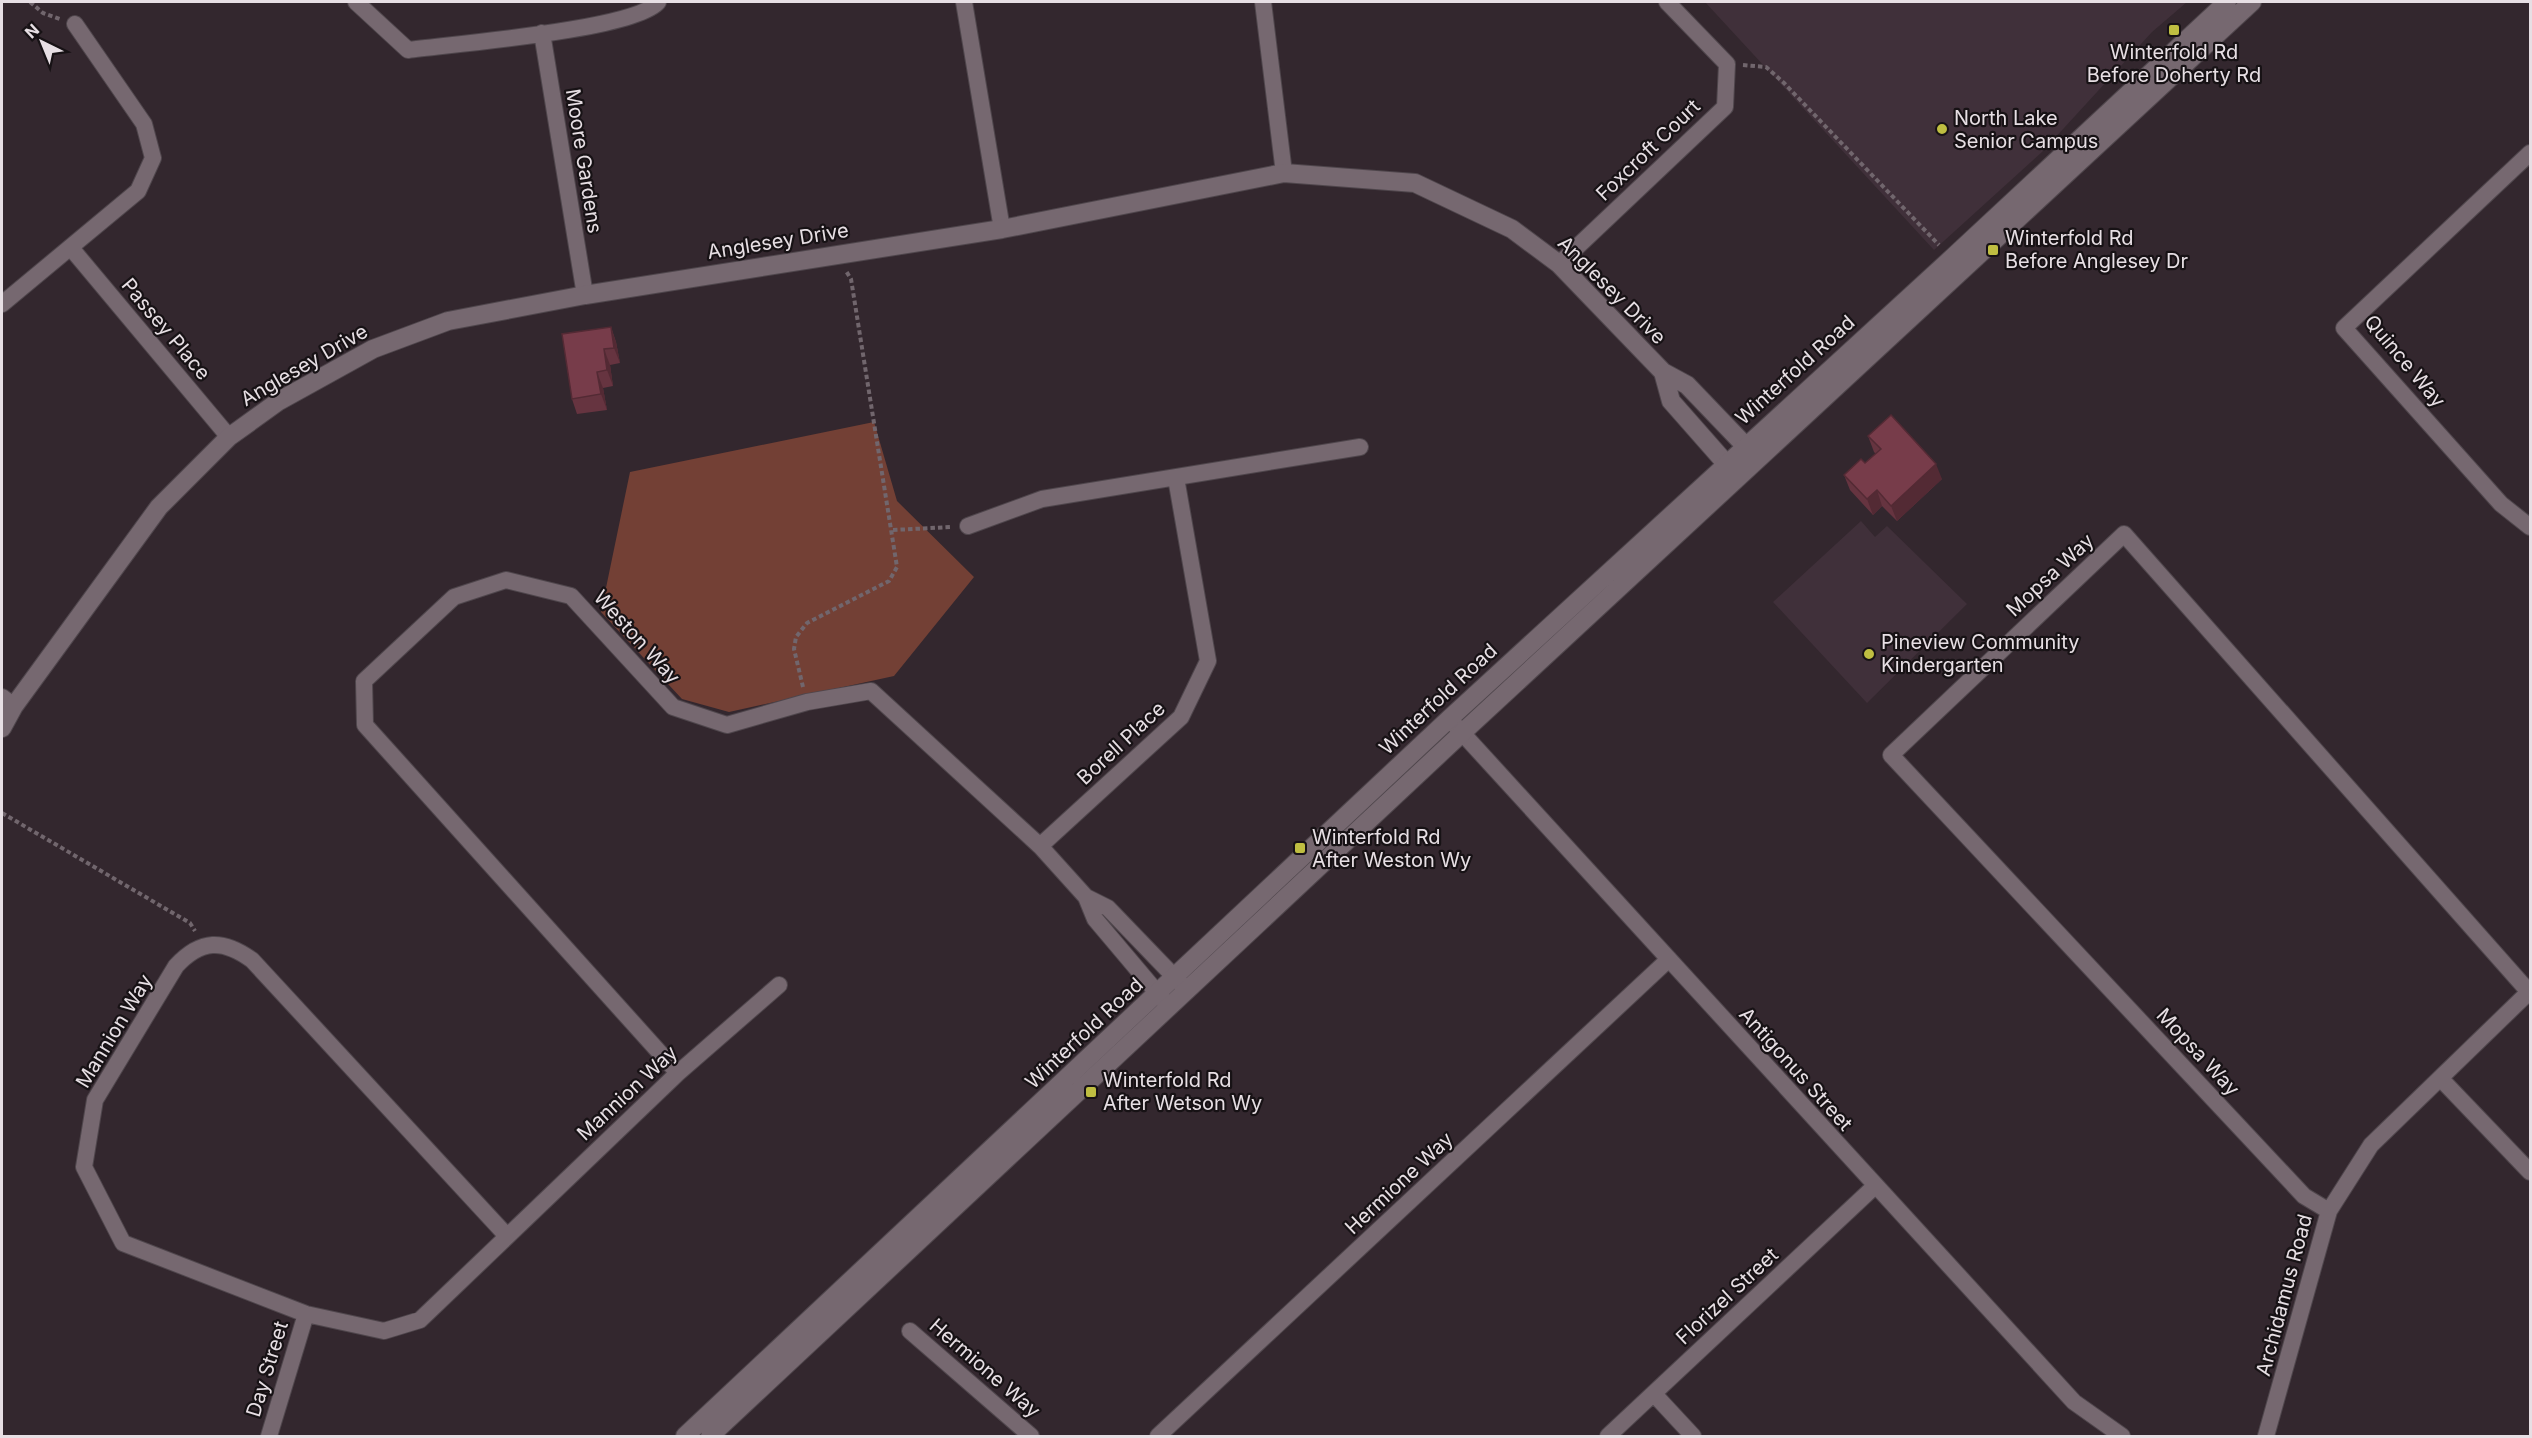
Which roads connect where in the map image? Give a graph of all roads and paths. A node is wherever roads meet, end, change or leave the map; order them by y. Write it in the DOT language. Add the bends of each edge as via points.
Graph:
graph roads {
  1 [pos="30,2"];
  2 [pos="356,2"];
  3 [pos="658,2"];
  4 [pos="964,2"];
  5 [pos="1263,2"];
  6 [pos="1667,2"];
  7 [pos="2227,2"];
  8 [pos="2252,2"];
  9 [pos="75,24"];
  10 [pos="542,33"];
  11 [pos="1727,64"];
  12 [pos="2530,153"];
  13 [pos="1284,174"];
  14 [pos="1002,229"];
  15 [pos="71,248"];
  16 [pos="842,254"];
  17 [pos="1952,258"];
  18 [pos="1559,264"];
  19 [pos="585,295"];
  20 [pos="2,304"];
  21 [pos="1663,372"];
  22 [pos="229,437"];
  23 [pos="1745,446"];
  24 [pos="1360,447"];
  25 [pos="1758,460"];
  26 [pos="1726,464"];
  27 [pos="1176,478"];
  28 [pos="1740,478"];
  29 [pos="968,526"];
  30 [pos="2530,527"];
  31 [pos="893,530"];
  32 [pos="8,702"];
  33 [pos="807,702"];
  34 [pos="1449,719"];
  35 [pos="2,728"];
  36 [pos="1463,732"];
  37 [pos="2,813"];
  38 [pos="1040,846"];
  39 [pos="1086,897"];
  40 [pos="202,946"];
  41 [pos="1669,959"];
  42 [pos="1181,984"];
  43 [pos="779,985"];
  44 [pos="2530,992"];
  45 [pos="1164,1000"];
  46 [pos="678,1073"];
  47 [pos="2440,1079"];
  48 [pos="2530,1172"];
  49 [pos="1875,1186"];
  50 [pos="2329,1211"];
  51 [pos="506,1235"];
  52 [pos="306,1314"];
  53 [pos="910,1331"];
  54 [pos="1654,1394"];
  55 [pos="269,1437"];
  56 [pos="685,1437"];
  57 [pos="711,1437"];
  58 [pos="1031,1437"];
  59 [pos="1158,1437"];
  60 [pos="1608,1437"];
  61 [pos="1693,1437"];
  62 [pos="2122,1437"];
  63 [pos="2266,1437"];
  1 -- 9 [label="path" via="43,13"];
  2 -- 10 [label="street" via="408,50"];
  3 -- 10 [label="street" via="627,18"];
  4 -- 14 [label="street"];
  5 -- 13 [label="street"];
  6 -- 11 [label="street"];
  7 -- 17 [label="main road, Winterfold Road"];
  8 -- 25 [label="main road, Winterfold Road"];
  9 -- 15 [label="street" via="144,124 153,158 138,191"];
  10 -- 19 [label="street, Moore Gardens"];
  11 -- 17 [label="path" via="1766,67"];
  11 -- 18 [label="street, Foxcroft Court" via="1725,107"];
  12 -- 30 [label="street, Quince Way" via="2344,328 2501,504"];
  13 -- 14 [label="main road, Anglesey Drive"];
  13 -- 18 [label="main road, Anglesey Drive" via="1415,183 1512,229"];
  14 -- 16 [label="main road, Anglesey Drive"];
  15 -- 20 [label="street"];
  15 -- 22 [label="street, Passey Place"];
  16 -- 19 [label="main road, Anglesey Drive"];
  16 -- 31 [label="path" via="851,279"];
  17 -- 23 [label="main road, Winterfold Road"];
  18 -- 21 [label="main road, Anglesey Drive"];
  19 -- 22 [label="main road, Anglesey Drive" via="448,321 373,349 279,401"];
  21 -- 23 [label="main road, Anglesey Drive" via="1687,385"];
  21 -- 26 [label="main road, Anglesey Drive" via="1671,400"];
  22 -- 32 [label="main road, Anglesey Drive" via="159,507"];
  23 -- 25 [label="main road, Anglesey Drive"];
  23 -- 26 [label="main road, Winterfold Road"];
  24 -- 27 [label="street"];
  25 -- 28 [label="main road, Winterfold Road"];
  26 -- 28 [label="main road, Anglesey Drive"];
  26 -- 34 [label="main road, Winterfold Road"];
  27 -- 29 [label="street" via="1042,500"];
  27 -- 38 [label="street, Borell Place" via="1208,661 1181,717"];
  28 -- 36 [label="main road, Winterfold Road"];
  29 -- 31 [label="path"];
  31 -- 33 [label="path" via="897,567 889,581 807,623 796,637 794,649"];
  32 -- 35 [label="main road, Anglesey Drive"];
  33 -- 38 [label="street, Weston Way" via="871,691"];
  33 -- 46 [label="street, Weston Way" via="727,725 673,707 571,596 506,580 454,597 364,681 365,725"];
  34 -- 36 [label="street, Antigonus Street"];
  34 -- 42 [label="main road, Winterfold Road"];
  36 -- 41 [label="street, Antigonus Street"];
  36 -- 42 [label="main road, Winterfold Road"];
  37 -- 40 [label="path" via="190,923"];
  38 -- 39 [label="street, Weston Way"];
  39 -- 42 [label="street, Weston Way" via="1108,908"];
  39 -- 45 [label="street, Weston Way" via="1095,919"];
  40 -- 51 [label="street" via="218,944 236,949 252,960"];
  40 -- 52 [label="street, Mannion Way" via="189,952 176,966 95,1100 84,1167 123,1243"];
  41 -- 49 [label="street, Antigonus Street"];
  41 -- 59 [label="street, Hermione Way"];
  42 -- 45 [label="main road, Winterfold Road"];
  43 -- 46 [label="street, Mannion Way"];
  44 -- 47 [label="street, Archidamus Road"];
  44 -- 50 [label="street, Mopsa Way" via="2124,534 1891,755 2304,1196"];
  45 -- 56 [label="main road, Winterfold Road"];
  45 -- 57 [label="main road, Winterfold Road"];
  46 -- 51 [label="street, Mannion Way"];
  47 -- 48 [label="street"];
  47 -- 50 [label="street, Archidamus Road" via="2371,1145"];
  49 -- 54 [label="street, Florizel Street"];
  49 -- 62 [label="street, Antigonus Street" via="2074,1402"];
  50 -- 63 [label="street, Archidamus Road"];
  51 -- 52 [label="street, Mannion Way" via="420,1320 384,1331"];
  52 -- 55 [label="street, Day Street"];
  53 -- 58 [label="street, Hermione Way"];
  54 -- 60 [label="street, Florizel Street"];
  54 -- 61 [label="street"];
}
